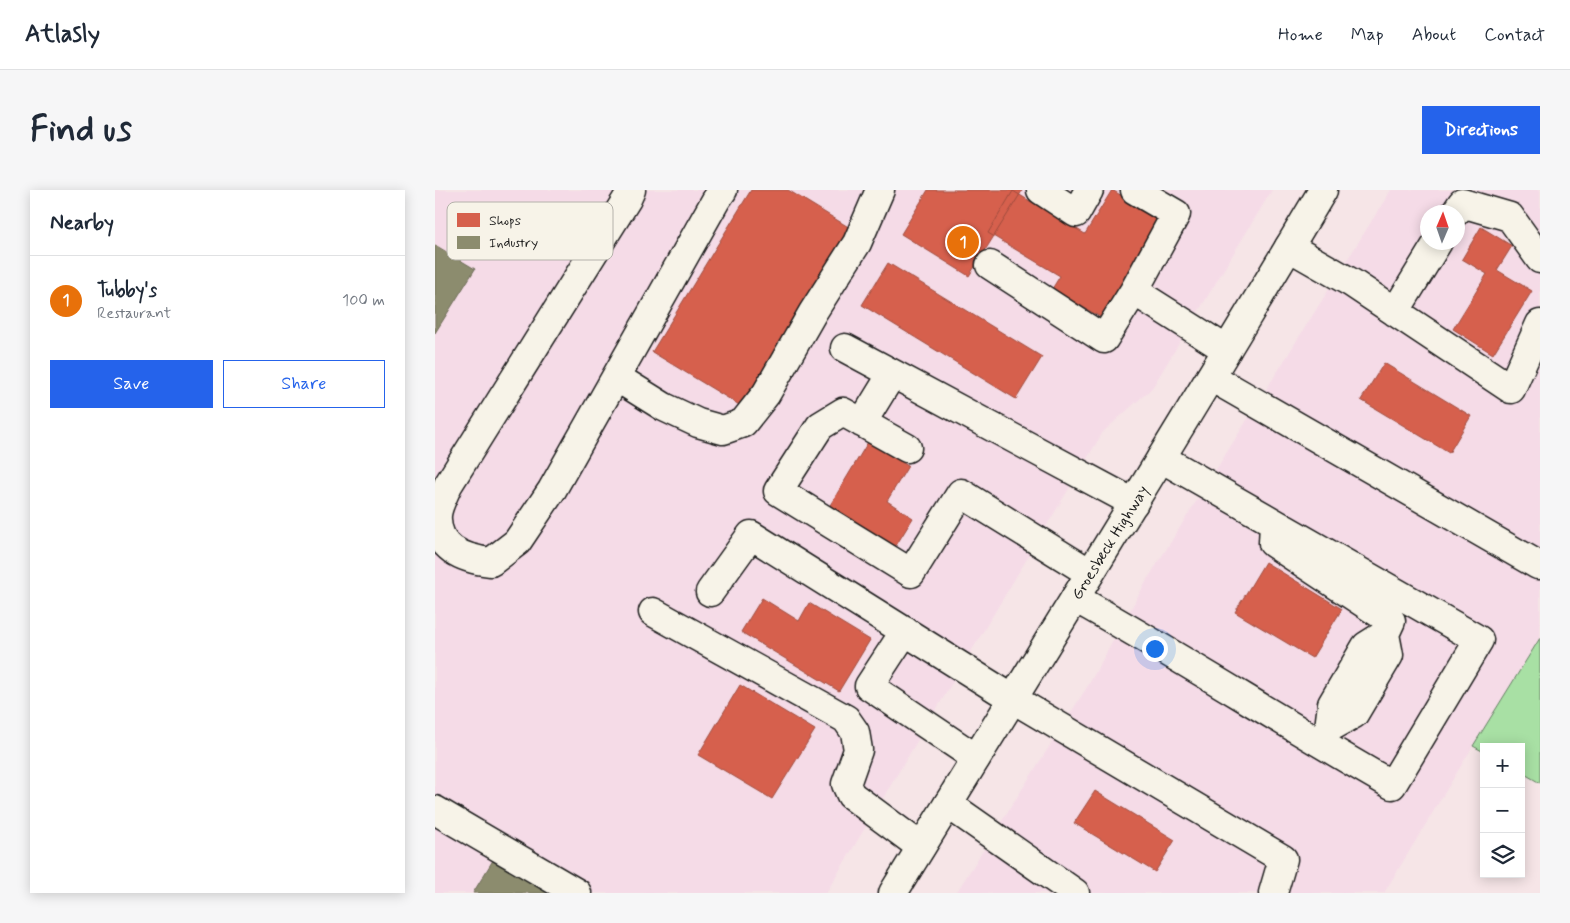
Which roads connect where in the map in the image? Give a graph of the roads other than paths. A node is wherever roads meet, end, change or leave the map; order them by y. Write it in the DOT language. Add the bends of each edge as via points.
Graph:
graph roads {
  1 [pos="631,190"];
  2 [pos="723,190"];
  3 [pos="880,190"];
  4 [pos="1041,190"];
  5 [pos="1089,190"];
  6 [pos="1135,190"];
  7 [pos="1323,190"];
  8 [pos="1461,205"];
  9 [pos="613,221"];
  10 [pos="1289,248"];
  11 [pos="1433,250"];
  12 [pos="1540,259"];
  13 [pos="589,260"];
  14 [pos="990,265"];
  15 [pos="1134,291"];
  16 [pos="1395,312"];
  17 [pos="1540,324"];
  18 [pos="845,348"];
  19 [pos="1227,350"];
  20 [pos="892,374"];
  21 [pos="616,377"];
  22 [pos="1211,377"];
  23 [pos="862,423"];
  24 [pos="907,448"];
  25 [pos="1161,458"];
  26 [pos="1134,502"];
  27 [pos="1274,522"];
  28 [pos="1538,565"];
  29 [pos="1090,573"];
  30 [pos="710,592"];
  31 [pos="1075,598"];
  32 [pos="653,612"];
  33 [pos="905,631"];
  34 [pos="1013,699"];
  35 [pos="1325,736"];
  36 [pos="976,758"];
  37 [pos="948,804"];
  38 [pos="435,810"];
  39 [pos="921,847"];
  40 [pos="577,893"];
  41 [pos="893,893"];
  42 [pos="1075,893"];
  43 [pos="1273,893"];
  1 -- 9 [label="main road"];
  2 -- 21 [label="main road"];
  3 -- 21 [label="main road" via="857,243 766,394 743,423 723,430 698,423 664,407"];
  4 -- 5 [label="main road" via="1076,213"];
  6 -- 15 [label="main road" via="1176,214"];
  7 -- 10 [label="main road, Groesbeck Highway"];
  8 -- 12 [label="main road" via="1510,217"];
  10 -- 16 [label="main road" via="1352,283"];
  10 -- 19 [label="main road, Groesbeck Highway"];
  11 -- 16 [label="main road"];
  13 -- 21 [label="main road" via="448,486 437,512 436,529 447,547 473,560 491,562 517,542 552,490"];
  14 -- 15 [label="main road" via="1104,339"];
  15 -- 19 [label="main road"];
  16 -- 17 [label="main road" via="1511,389"];
  18 -- 20 [label="main road"];
  19 -- 22 [label="main road, Groesbeck Highway"];
  20 -- 23 [label="main road"];
  20 -- 26 [label="main road"];
  22 -- 25 [label="main road, Groesbeck Highway"];
  22 -- 28 [label="main road"];
  23 -- 24 [label="main road"];
  23 -- 29 [label="main road" via="843,412 820,426 778,491 911,574 961,493"];
  25 -- 26 [label="main road, Groesbeck Highway"];
  25 -- 27 [label="main road"];
  26 -- 29 [label="main road, Groesbeck Highway"];
  27 -- 35 [label="main road" via="1273,542 1391,621 1385,634 1389,655 1354,714"];
  27 -- 35 [label="main road" via="1479,640 1392,785"];
  29 -- 31 [label="main road, Groesbeck Highway"];
  30 -- 33 [label="main road" via="751,535"];
  31 -- 34 [label="main road, Groesbeck Highway"];
  31 -- 35 [label="main road"];
  32 -- 39 [label="main road" via="846,719 855,732 858,750 846,784 851,795"];
  33 -- 34 [label="main road"];
  33 -- 36 [label="main road" via="869,686"];
  34 -- 36 [label="main road, Groesbeck Highway"];
  34 -- 43 [label="main road" via="1283,859"];
  36 -- 37 [label="main road, Groesbeck Highway"];
  37 -- 39 [label="main road, Groesbeck Highway"];
  37 -- 42 [label="main road"];
  38 -- 40 [label="main road"];
  39 -- 41 [label="main road, Groesbeck Highway"];
}
